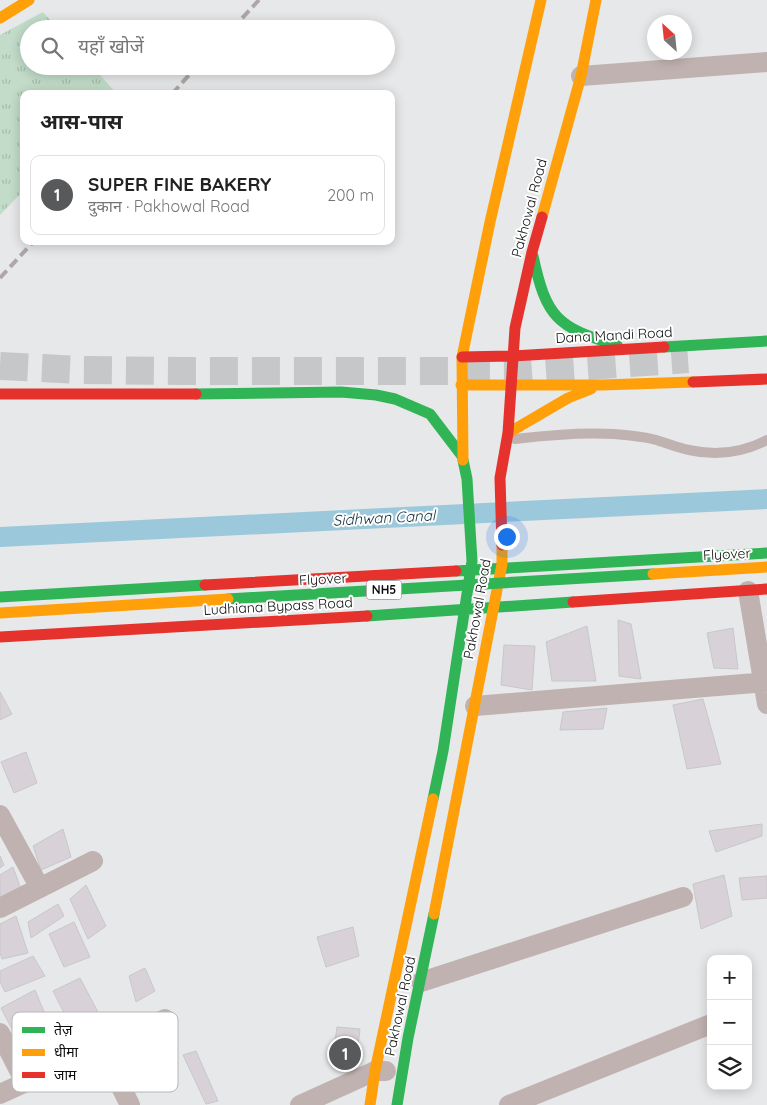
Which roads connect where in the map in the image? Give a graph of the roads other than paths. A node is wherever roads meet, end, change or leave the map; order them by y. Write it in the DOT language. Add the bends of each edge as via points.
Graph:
graph roads {
  1 [pos="30,0"];
  2 [pos="541,0"];
  3 [pos="596,0"];
  4 [pos="0,18"];
  5 [pos="767,62"];
  6 [pos="581,76"];
  7 [pos="532,252"];
  8 [pos="517,282"];
  9 [pos="504,330"];
  10 [pos="767,341"];
  11 [pos="633,349"];
  12 [pos="513,356"];
  13 [pos="462,358"];
  14 [pos="767,379"];
  15 [pos="511,384"];
  16 [pos="461,385"];
  17 [pos="602,385"];
  18 [pos="0,394"];
  19 [pos="507,436"];
  20 [pos="767,440"];
  21 [pos="462,456"];
  22 [pos="767,553"];
  23 [pos="471,565"];
  24 [pos="501,566"];
  25 [pos="767,567"];
  26 [pos="758,590"];
  27 [pos="0,597"];
  28 [pos="493,607"];
  29 [pos="465,610"];
  30 [pos="0,614"];
  31 [pos="0,637"];
  32 [pos="765,682"];
  33 [pos="767,704"];
  34 [pos="475,706"];
  35 [pos="0,814"];
  36 [pos="93,861"];
  37 [pos="40,888"];
  38 [pos="683,897"];
  39 [pos="0,908"];
  40 [pos="421,982"];
  41 [pos="707,1026"];
  42 [pos="0,1033"];
  43 [pos="12,1057"];
  44 [pos="403,1070"];
  45 [pos="374,1071"];
  46 [pos="12,1088"];
  47 [pos="124,1092"];
  48 [pos="0,1094"];
  49 [pos="130,1105"];
  50 [pos="300,1105"];
  51 [pos="370,1105"];
  52 [pos="397,1105"];
  53 [pos="509,1105"];
  1 -- 4 [label="main road"];
  2 -- 13 [label="main road, Pakhowal Road"];
  3 -- 6 [label="main road, Pakhowal Road"];
  5 -- 6 [label="street"];
  6 -- 7 [label="main road, Pakhowal Road"];
  7 -- 11 [label="main road" via="546,300 554,315 572,329 595,339"];
  7 -- 12 [label="main road, Pakhowal Road" via="515,328"];
  8 -- 9 [label="main road"];
  10 -- 11 [label="main road, Dana Mandi Road"];
  11 -- 12 [label="main road, Dana Mandi Road"];
  12 -- 13 [label="main road, Dana Mandi Road" via="494,352"];
  12 -- 15 [label="main road, Pakhowal Road"];
  13 -- 16 [label="main road, Pakhowal Road"];
  14 -- 17 [label="main road"];
  15 -- 16 [label="main road"];
  15 -- 17 [label="main road"];
  15 -- 19 [label="main road, Pakhowal Road"];
  16 -- 21 [label="main road, Pakhowal Road"];
  17 -- 19 [label="main road" via="568,398"];
  18 -- 21 [label="main road" via="341,392 376,395 395,399 430,414"];
  19 -- 20 [label="lane" via="615,434 651,439 709,454 732,453"];
  19 -- 24 [label="main road, Pakhowal Road" via="500,478"];
  21 -- 23 [label="main road, Pakhowal Road" via="467,478"];
  22 -- 24 [label="main road, Ludhiana Bypass Road"];
  23 -- 24 [label="main road, Ludhiana Bypass Road"];
  23 -- 27 [label="main road, Ludhiana Bypass Road"];
  23 -- 29 [label="main road, Pakhowal Road"];
  24 -- 28 [label="main road, Pakhowal Road"];
  25 -- 30 [label="main road, Flyover / NH5, bridge"];
  26 -- 28 [label="main road, Ludhiana Bypass Road"];
  26 -- 32 [label="street"];
  28 -- 29 [label="main road, Ludhiana Bypass Road"];
  28 -- 34 [label="main road, Pakhowal Road"];
  29 -- 31 [label="main road, Ludhiana Bypass Road"];
  29 -- 45 [label="main road, Pakhowal Road" via="442,751"];
  32 -- 33 [label="street"];
  32 -- 34 [label="street"];
  34 -- 40 [label="main road, Pakhowal Road"];
  35 -- 37 [label="street"];
  36 -- 37 [label="street"];
  37 -- 39 [label="street"];
  38 -- 40 [label="street"];
  40 -- 44 [label="main road, Pakhowal Road"];
  41 -- 53 [label="street"];
  42 -- 43 [label="street"];
  44 -- 45 [label="street"];
  44 -- 52 [label="main road, Pakhowal Road"];
  45 -- 50 [label="street"];
  45 -- 51 [label="main road, Pakhowal Road"];
  46 -- 48 [label="street"];
  47 -- 49 [label="street"];
}
